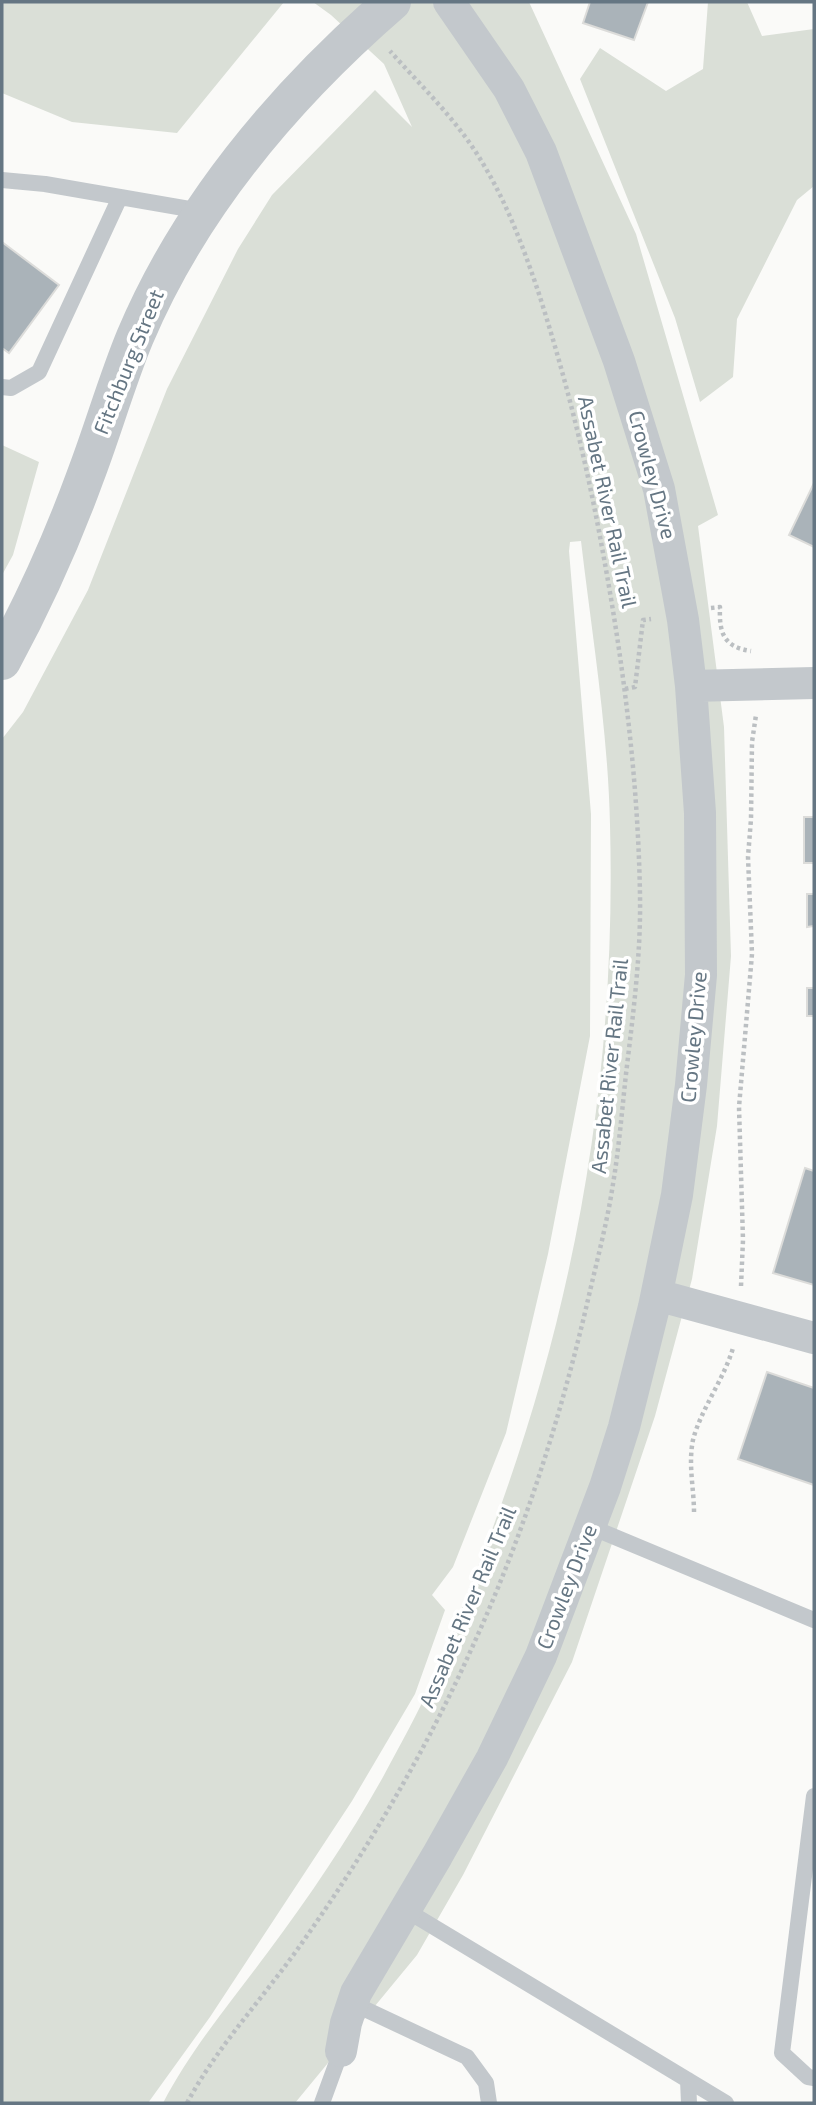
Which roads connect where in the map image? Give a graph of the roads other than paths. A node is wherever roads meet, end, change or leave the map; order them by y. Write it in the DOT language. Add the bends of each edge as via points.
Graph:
graph roads {
  1 [pos="449,2"];
  2 [pos="378,14"];
  3 [pos="2,180"];
  4 [pos="120,197"];
  5 [pos="204,212"];
  6 [pos="2,387"];
  7 [pos="2,661"];
  8 [pos="814,683"];
  9 [pos="691,686"];
  10 [pos="657,1295"];
  11 [pos="814,1338"];
  12 [pos="591,1527"];
  13 [pos="814,1620"];
  14 [pos="814,1796"];
  15 [pos="404,1909"];
  16 [pos="352,2003"];
  17 [pos="341,2051"];
  18 [pos="814,2078"];
  19 [pos="688,2080"];
  20 [pos="322,2103"];
  21 [pos="489,2103"];
  22 [pos="689,2103"];
  23 [pos="726,2103"];
  1 -- 9 [label="street, Crowley Drive" via="509,89 531,130 619,361 659,489"];
  2 -- 5 [label="street, Fitchburg Street" via="287,105"];
  3 -- 4 [label="lane"];
  4 -- 5 [label="lane"];
  4 -- 6 [label="lane" via="39,372 11,388"];
  5 -- 7 [label="street, Fitchburg Street" via="162,280 136,335 67,524"];
  8 -- 9 [label="street"];
  9 -- 10 [label="street, Crowley Drive" via="700,813 701,975 685,1140"];
  10 -- 11 [label="street"];
  10 -- 12 [label="street, Crowley Drive" via="624,1427"];
  12 -- 13 [label="lane"];
  12 -- 15 [label="street, Crowley Drive" via="541,1656 492,1758"];
  14 -- 18 [label="lane" via="782,2053"];
  15 -- 16 [label="street, Crowley Drive"];
  15 -- 19 [label="lane"];
  16 -- 17 [label="street, Crowley Drive"];
  16 -- 21 [label="lane" via="467,2057 486,2083"];
  17 -- 20 [label="lane"];
  19 -- 22 [label="lane"];
  19 -- 23 [label="lane"];
}
